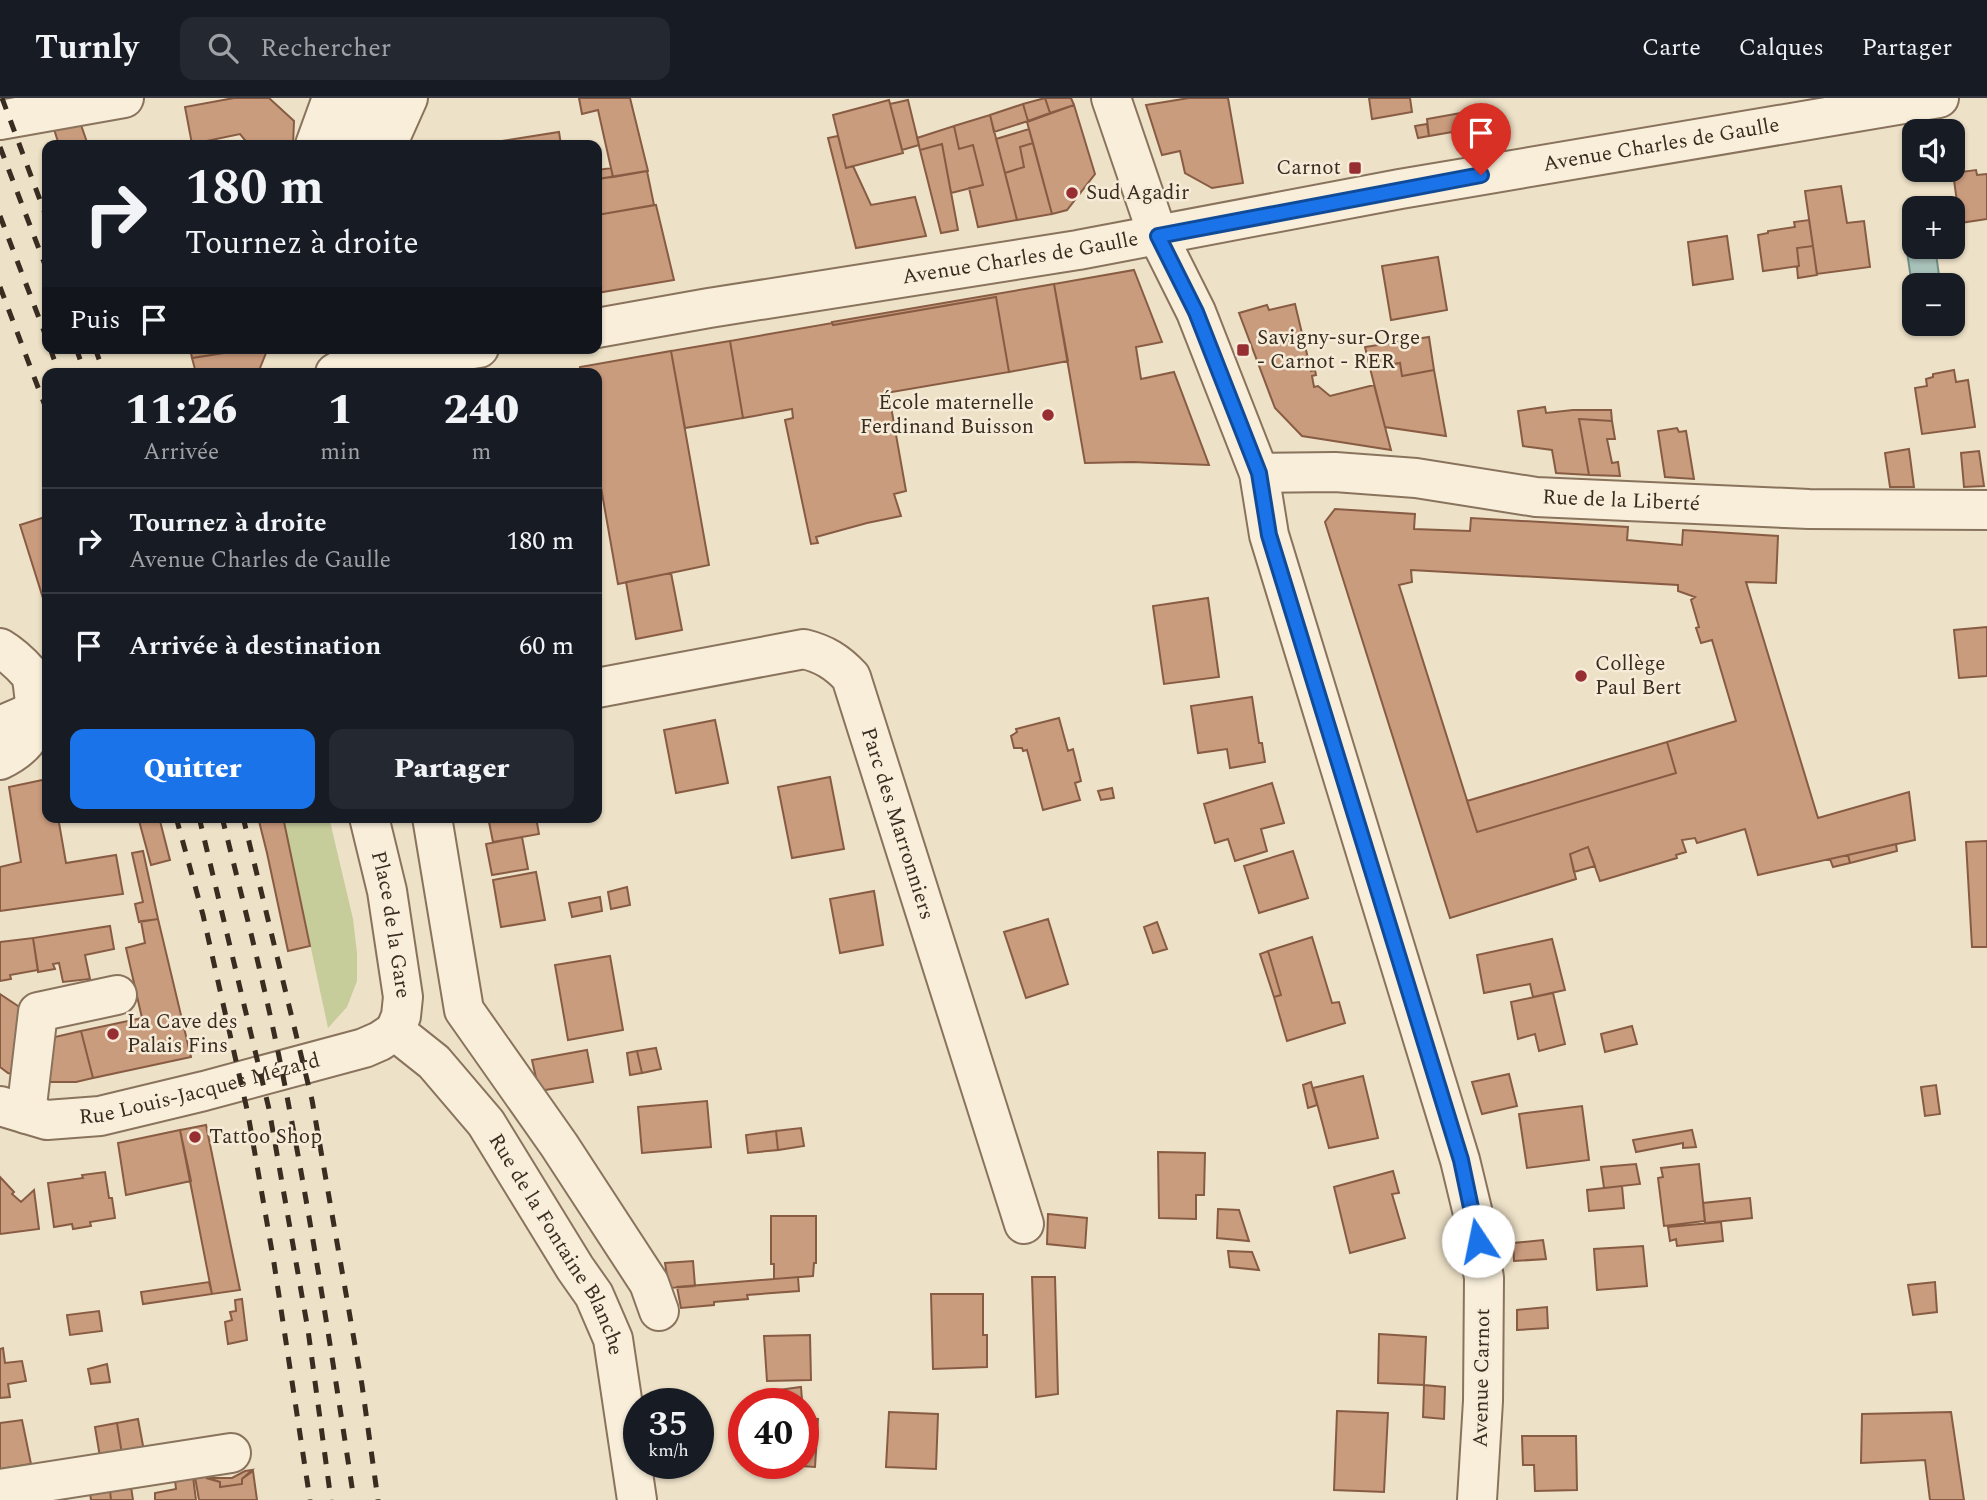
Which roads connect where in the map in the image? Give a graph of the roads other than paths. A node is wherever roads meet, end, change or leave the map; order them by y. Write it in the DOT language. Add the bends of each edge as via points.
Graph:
graph roads {
  1 [pos="124,98"];
  2 [pos="332,98"];
  3 [pos="371,98"];
  4 [pos="408,98"];
  5 [pos="1111,98"];
  6 [pos="1939,98"];
  7 [pos="50,104"];
  8 [pos="0,120"];
  9 [pos="317,140"];
  10 [pos="350,140"];
  11 [pos="389,140"];
  12 [pos="1158,236"];
  13 [pos="602,327"];
  14 [pos="452,354"];
  15 [pos="390,368"];
  16 [pos="1259,473"];
  17 [pos="1987,510"];
  18 [pos="0,648"];
  19 [pos="602,687"];
  20 [pos="37,710"];
  21 [pos="0,726"];
  22 [pos="0,760"];
  23 [pos="370,823"];
  24 [pos="433,823"];
  25 [pos="117,995"];
  26 [pos="395,1031"];
  27 [pos="13,1110"];
  28 [pos="1024,1224"];
  29 [pos="659,1311"];
  30 [pos="231,1453"];
  31 [pos="0,1489"];
  32 [pos="637,1500"];
  33 [pos="1477,1500"];
  1 -- 7 [label="street"];
  2 -- 9 [label="street"];
  3 -- 10 [label="street"];
  4 -- 11 [label="street"];
  5 -- 12 [label="street, Avenue Carnot"];
  6 -- 12 [label="street, Avenue Charles de Gaulle" via="1400,189"];
  7 -- 8 [label="street"];
  12 -- 13 [label="street, Avenue Charles de Gaulle"];
  12 -- 16 [label="street, Avenue Carnot" via="1196,312"];
  14 -- 15 [label="street"];
  16 -- 17 [label="street, Rue de la Liberté" via="1402,477 1550,497 1809,509"];
  16 -- 33 [label="street, Avenue Carnot" via="1269,535 1461,1160 1475,1222 1484,1278"];
  18 -- 20 [label="street" via="31,676"];
  19 -- 28 [label="street, Parc des Marronniers" via="804,649 835,661 851,677"];
  20 -- 21 [label="street"];
  20 -- 22 [label="street" via="28,740"];
  23 -- 26 [label="street, Place de la Gare" via="387,891 403,997"];
  24 -- 29 [label="street" via="464,1010 649,1283"];
  25 -- 27 [label="street" via="38,1012"];
  26 -- 27 [label="street, Rue Louis-Jacques Mézard" via="364,1048 100,1116 47,1120"];
  26 -- 32 [label="street, Rue de la Fontaine Blanche" via="434,1062 486,1123 594,1295 613,1339"];
  30 -- 31 [label="street"];
}
